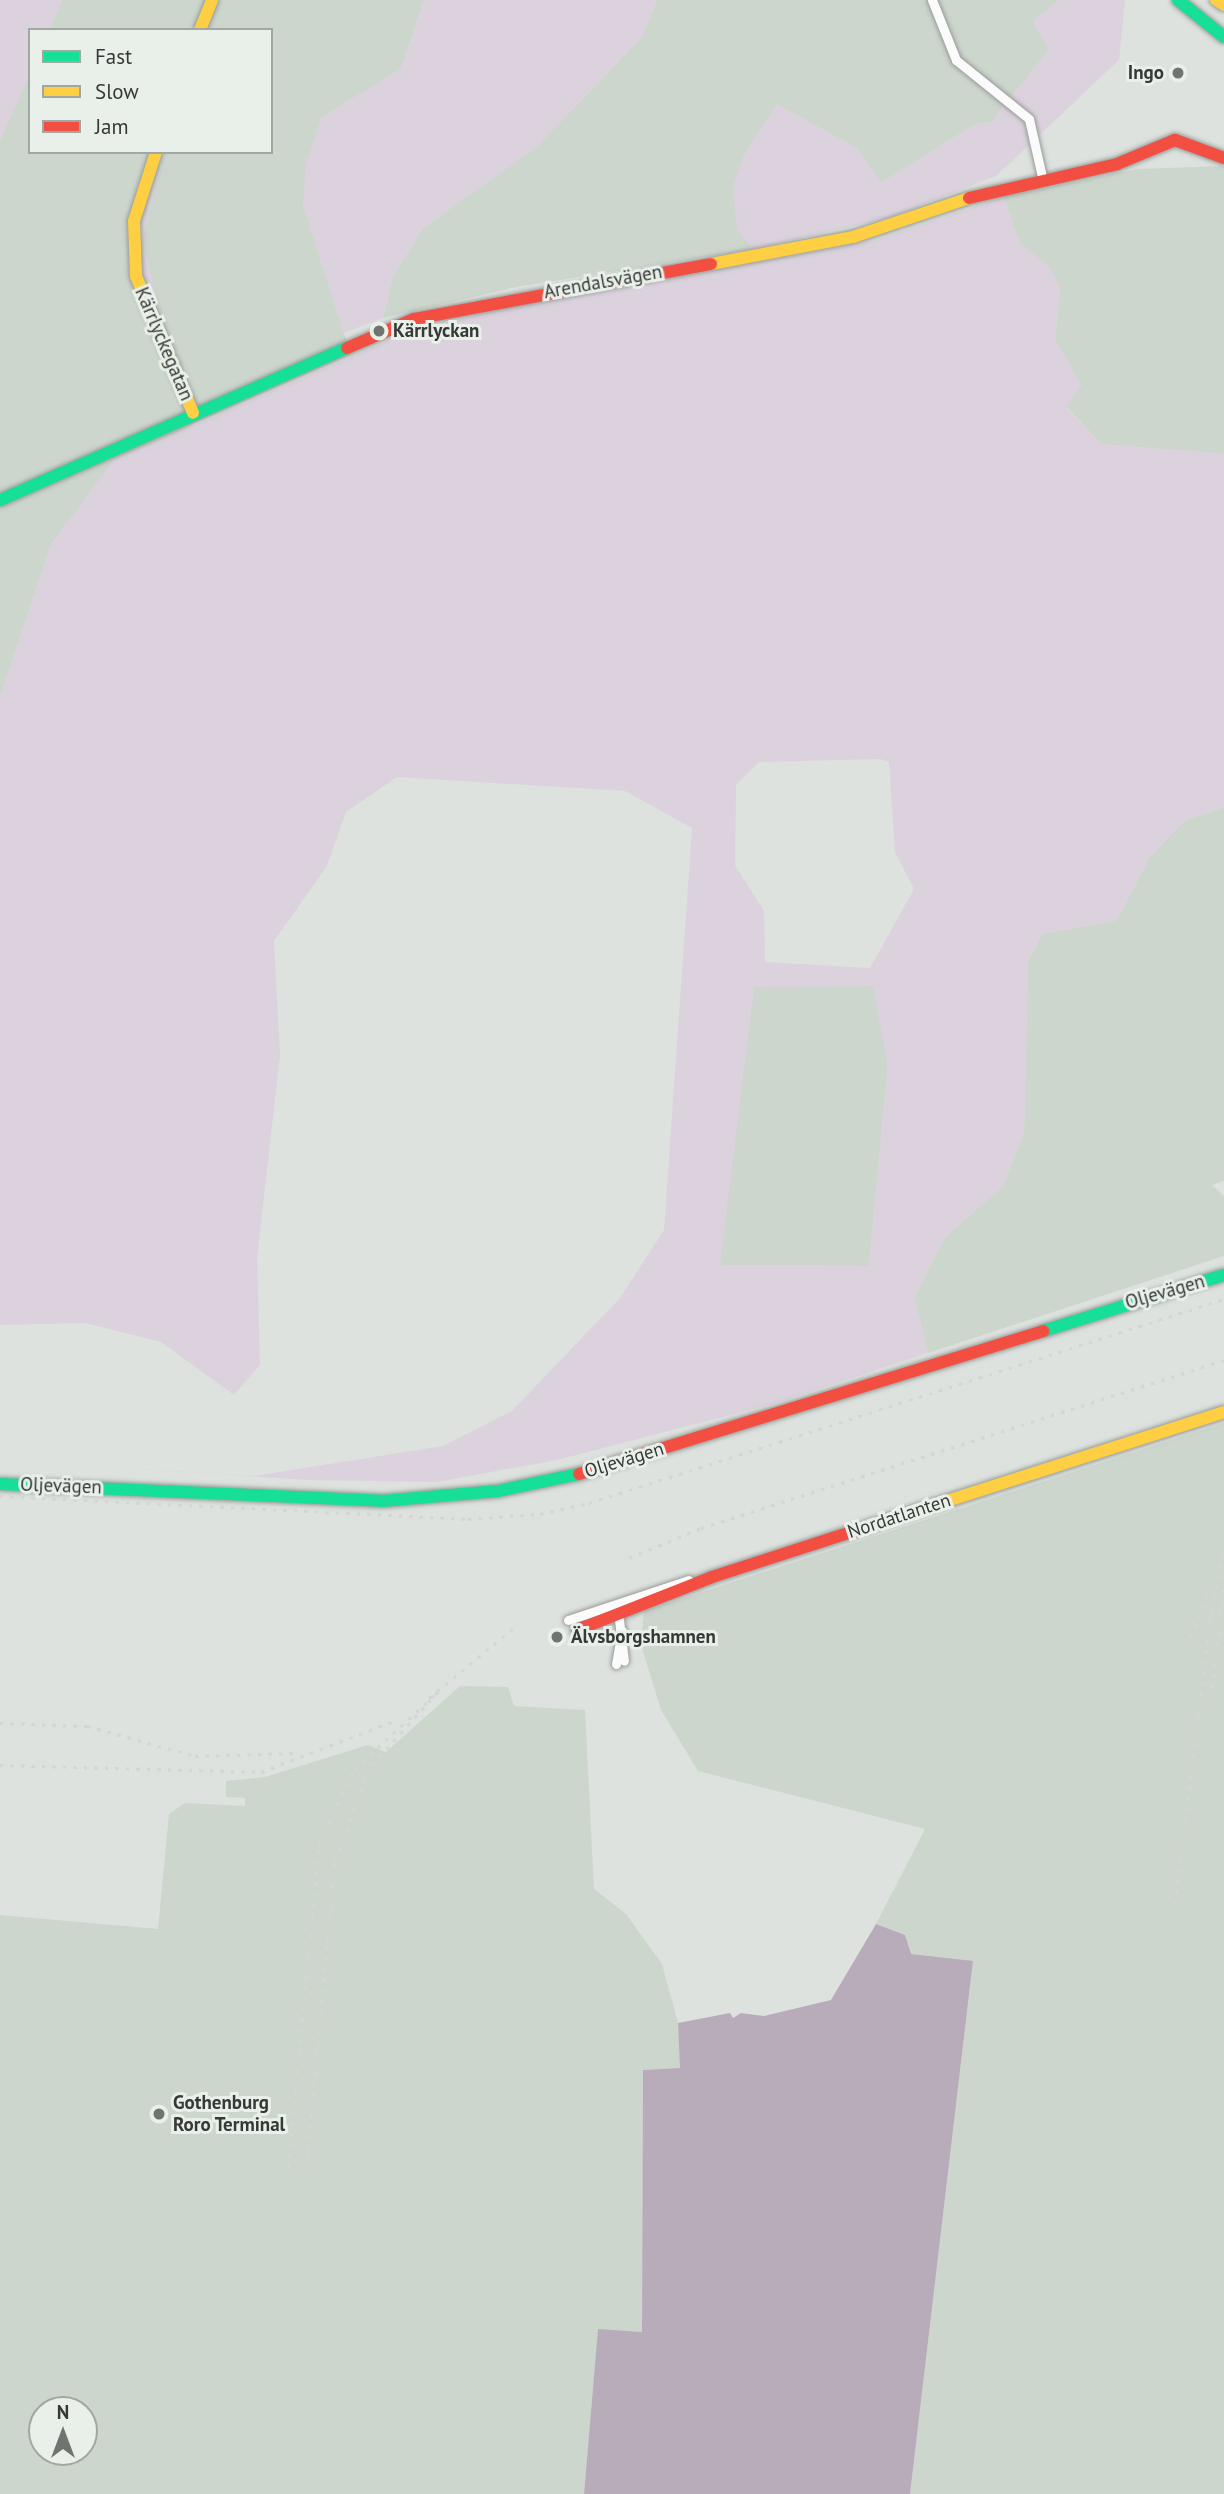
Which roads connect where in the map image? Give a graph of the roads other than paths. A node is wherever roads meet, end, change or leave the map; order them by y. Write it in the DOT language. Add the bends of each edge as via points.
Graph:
graph roads {
  1 [pos="212,0"];
  2 [pos="932,0"];
  3 [pos="1178,0"];
  4 [pos="1216,0"];
  5 [pos="1224,5"];
  6 [pos="201,28"];
  7 [pos="1224,37"];
  8 [pos="155,154"];
  9 [pos="1224,158"];
  10 [pos="1043,181"];
  11 [pos="193,414"];
  12 [pos="0,500"];
  13 [pos="1224,1275"];
  14 [pos="1224,1412"];
  15 [pos="0,1484"];
  16 [pos="617,1609"];
  17 [pos="573,1625"];
  18 [pos="620,1662"];
  1 -- 6 [label="street"];
  2 -- 10 [label="street" via="956,60 1029,119"];
  3 -- 7 [label="street"];
  4 -- 5 [label="street"];
  8 -- 11 [label="street, Kärrlyckegatan" via="134,221 136,276"];
  9 -- 10 [label="street, Arendalsvägen" via="1175,140 1117,164"];
  10 -- 11 [label="street, Arendalsvägen" via="853,237 414,319"];
  11 -- 12 [label="street, Arendalsvägen"];
  13 -- 15 [label="street, Oljevägen" via="582,1474 498,1491 382,1501"];
  14 -- 16 [label="street, Nordatlanten"];
  16 -- 17 [label="street, Nordatlanten"];
  16 -- 18 [label="street" via="622,1630"];
}
